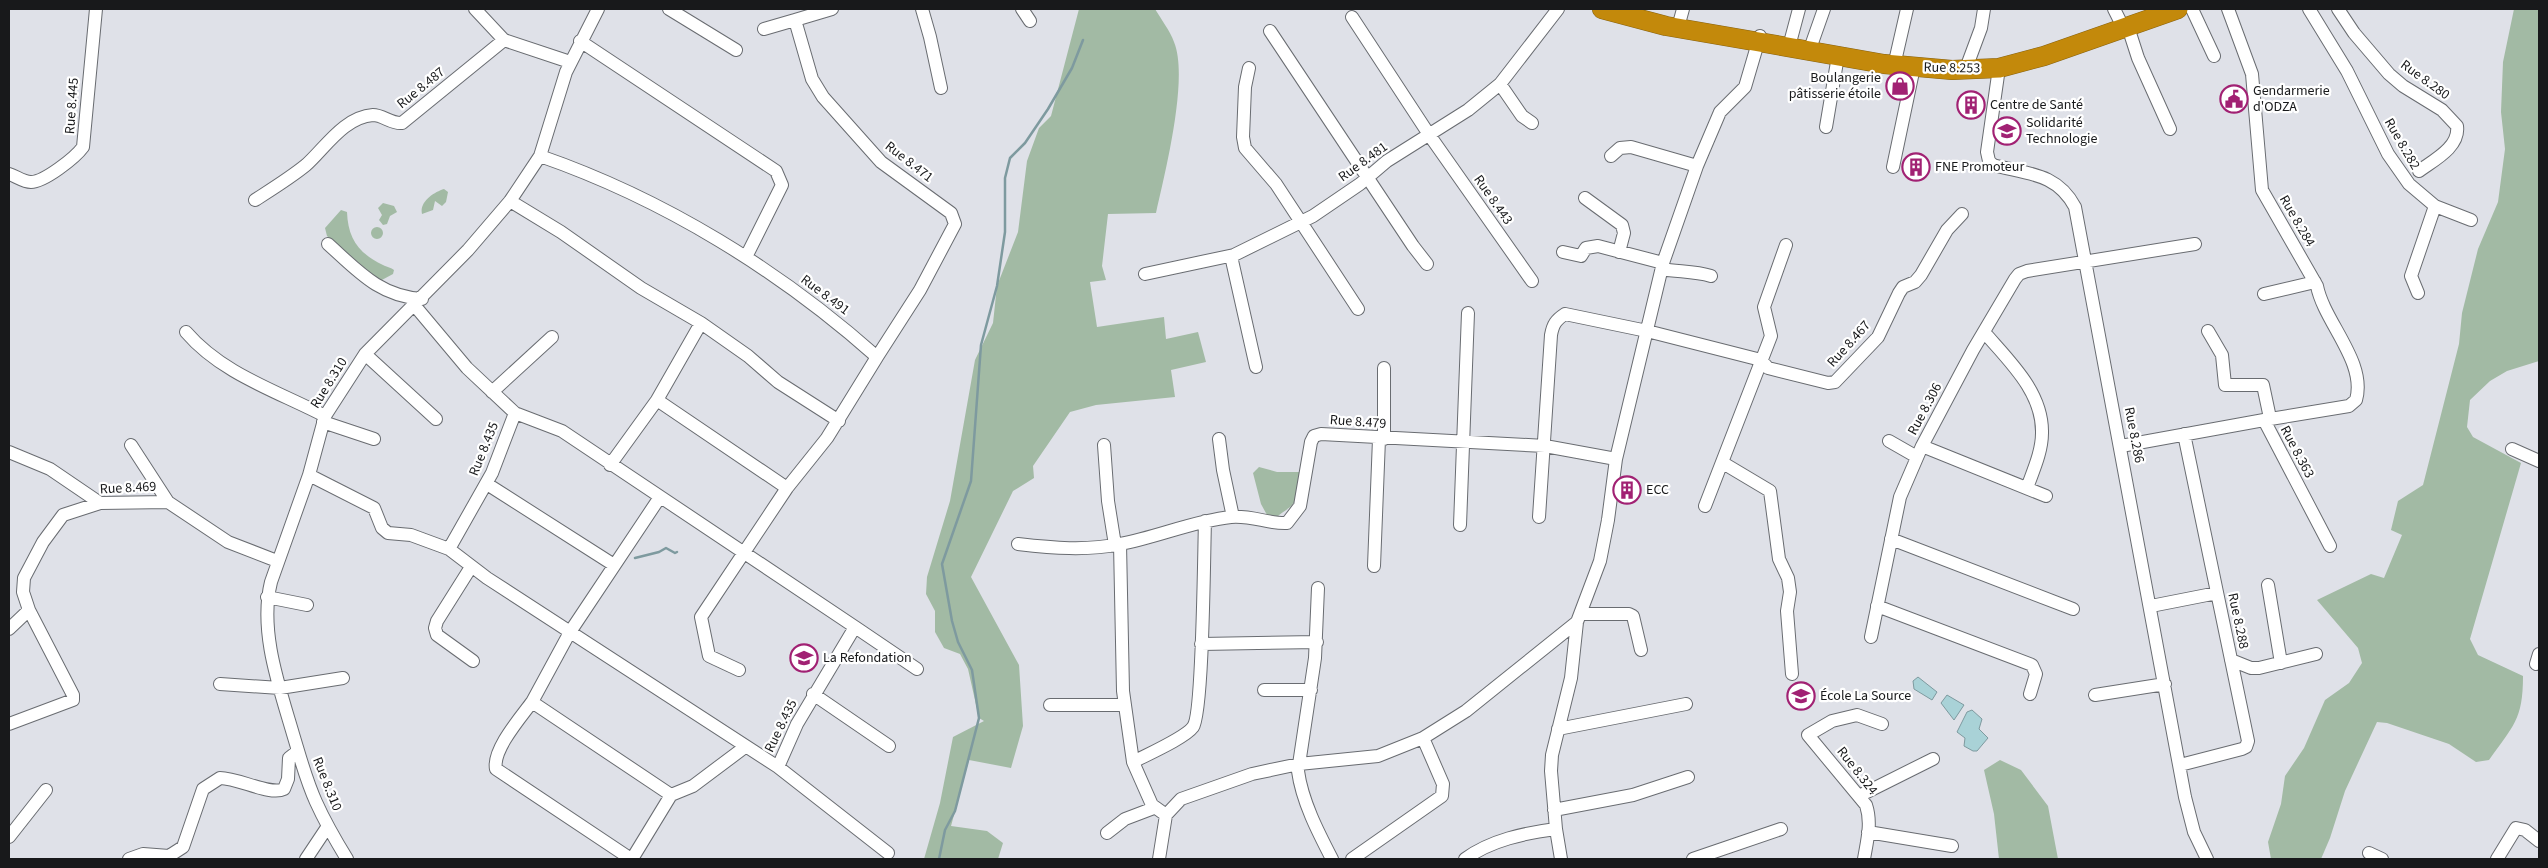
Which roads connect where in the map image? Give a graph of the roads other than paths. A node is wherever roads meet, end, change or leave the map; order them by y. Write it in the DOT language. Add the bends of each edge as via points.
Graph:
graph roads {
  1 [pos="96,9"];
  2 [pos="475,9"];
  3 [pos="598,9"];
  4 [pos="669,9"];
  5 [pos="832,9"];
  6 [pos="922,9"];
  7 [pos="1022,9"];
  8 [pos="1558,9"];
  9 [pos="1602,9"];
  10 [pos="1628,9"];
  11 [pos="1799,9"];
  12 [pos="1824,9"];
  13 [pos="1907,9"];
  14 [pos="1984,9"];
  15 [pos="2160,9"];
  16 [pos="2178,9"];
  17 [pos="2192,9"];
  18 [pos="2228,9"];
  19 [pos="2310,9"];
  20 [pos="2338,9"];
  21 [pos="1682,14"];
  22 [pos="1352,17"];
  23 [pos="795,20"];
  24 [pos="2121,20"];
  25 [pos="1030,21"];
  26 [pos="764,29"];
  27 [pos="1270,31"];
  28 [pos="1760,38"];
  29 [pos="1791,39"];
  30 [pos="504,40"];
  31 [pos="580,41"];
  32 [pos="1812,43"];
  33 [pos="736,50"];
  34 [pos="1838,56"];
  35 [pos="2214,56"];
  36 [pos="1896,57"];
  37 [pos="570,62"];
  38 [pos="1968,63"];
  39 [pos="1914,67"];
  40 [pos="1249,68"];
  41 [pos="1998,68"];
  42 [pos="1500,84"];
  43 [pos="940,88"];
  44 [pos="1532,123"];
  45 [pos="1826,127"];
  46 [pos="2170,129"];
  47 [pos="1430,136"];
  48 [pos="540,156"];
  49 [pos="1611,156"];
  50 [pos="1697,166"];
  51 [pos="1893,167"];
  52 [pos="2419,171"];
  53 [pos="9,174"];
  54 [pos="1368,178"];
  55 [pos="1585,198"];
  56 [pos="255,200"];
  57 [pos="510,200"];
  58 [pos="2435,206"];
  59 [pos="1962,214"];
  60 [pos="2470,220"];
  61 [pos="1303,222"];
  62 [pos="328,244"];
  63 [pos="2195,244"];
  64 [pos="1786,245"];
  65 [pos="1563,252"];
  66 [pos="1618,252"];
  67 [pos="1231,256"];
  68 [pos="746,257"];
  69 [pos="2086,262"];
  70 [pos="1427,264"];
  71 [pos="1662,266"];
  72 [pos="1145,274"];
  73 [pos="1711,276"];
  74 [pos="1532,281"];
  75 [pos="2315,282"];
  76 [pos="2418,293"];
  77 [pos="2264,294"];
  78 [pos="418,303"];
  79 [pos="1358,309"];
  80 [pos="1468,313"];
  81 [pos="701,323"];
  82 [pos="1647,331"];
  83 [pos="2208,331"];
  84 [pos="186,332"];
  85 [pos="1984,332"];
  86 [pos="552,337"];
  87 [pos="365,354"];
  88 [pos="877,356"];
  89 [pos="1761,360"];
  90 [pos="1256,367"];
  91 [pos="1384,368"];
  92 [pos="492,392"];
  93 [pos="657,400"];
  94 [pos="515,413"];
  95 [pos="324,419"];
  96 [pos="436,419"];
  97 [pos="2267,419"];
  98 [pos="839,421"];
  99 [pos="2184,434"];
  100 [pos="374,439"];
  101 [pos="1219,439"];
  102 [pos="1382,439"];
  103 [pos="1463,441"];
  104 [pos="1889,441"];
  105 [pos="131,445"];
  106 [pos="1104,445"];
  107 [pos="1545,446"];
  108 [pos="2121,446"];
  109 [pos="2512,449"];
  110 [pos="1919,452"];
  111 [pos="11,457"];
  112 [pos="1616,459"];
  113 [pos="2539,461"];
  114 [pos="1724,463"];
  115 [pos="610,465"];
  116 [pos="310,475"];
  117 [pos="486,484"];
  118 [pos="787,488"];
  119 [pos="2027,488"];
  120 [pos="2046,496"];
  121 [pos="660,498"];
  122 [pos="168,502"];
  123 [pos="100,503"];
  124 [pos="1705,506"];
  125 [pos="1233,517"];
  126 [pos="1540,517"];
  127 [pos="1205,521"];
  128 [pos="1460,525"];
  129 [pos="1891,539"];
  130 [pos="1018,544"];
  131 [pos="1118,545"];
  132 [pos="2330,546"];
  133 [pos="449,549"];
  134 [pos="743,553"];
  135 [pos="277,561"];
  136 [pos="614,565"];
  137 [pos="1374,566"];
  138 [pos="471,567"];
  139 [pos="2268,585"];
  140 [pos="1318,588"];
  141 [pos="2217,593"];
  142 [pos="267,597"];
  143 [pos="307,605"];
  144 [pos="1877,606"];
  145 [pos="2151,606"];
  146 [pos="2073,609"];
  147 [pos="29,610"];
  148 [pos="1579,618"];
  149 [pos="855,627"];
  150 [pos="9,629"];
  151 [pos="570,632"];
  152 [pos="1871,637"];
  153 [pos="1317,642"];
  154 [pos="1201,644"];
  155 [pos="1642,650"];
  156 [pos="2316,654"];
  157 [pos="2231,660"];
  158 [pos="473,661"];
  159 [pos="2281,663"];
  160 [pos="918,669"];
  161 [pos="739,670"];
  162 [pos="1792,674"];
  163 [pos="343,678"];
  164 [pos="220,684"];
  165 [pos="2166,684"];
  166 [pos="280,688"];
  167 [pos="1264,690"];
  168 [pos="1310,690"];
  169 [pos="813,694"];
  170 [pos="2030,694"];
  171 [pos="2095,695"];
  172 [pos="532,702"];
  173 [pos="1686,704"];
  174 [pos="1124,705"];
  175 [pos="1050,706"];
  176 [pos="9,724"];
  177 [pos="1882,724"];
  178 [pos="1558,730"];
  179 [pos="1423,738"];
  180 [pos="889,746"];
  181 [pos="745,747"];
  182 [pos="298,751"];
  183 [pos="1933,759"];
  184 [pos="1133,762"];
  185 [pos="1299,764"];
  186 [pos="2180,765"];
  187 [pos="778,767"];
  188 [pos="1688,777"];
  189 [pos="46,790"];
  190 [pos="671,795"];
  191 [pos="1859,796"];
  192 [pos="1154,808"];
  193 [pos="1554,810"];
  194 [pos="1166,815"];
  195 [pos="328,826"];
  196 [pos="1556,829"];
  197 [pos="1781,829"];
  198 [pos="1868,832"];
  199 [pos="1107,833"];
  200 [pos="9,837"];
  201 [pos="2539,840"];
  202 [pos="1952,846"];
  203 [pos="888,852"];
  204 [pos="2369,853"];
  205 [pos="1727,854"];
  206 [pos="129,859"];
  207 [pos="306,859"];
  208 [pos="347,859"];
  209 [pos="632,859"];
  210 [pos="1160,859"];
  211 [pos="1332,859"];
  212 [pos="1352,859"];
  213 [pos="1465,859"];
  214 [pos="1561,859"];
  215 [pos="1693,859"];
  216 [pos="1864,859"];
  217 [pos="2207,859"];
  218 [pos="2382,859"];
  219 [pos="2497,859"];
  1 -- 53 [label="street, Rue 8.445" via="83,147 59,168 36,182"];
  2 -- 30 [label="street"];
  3 -- 31 [label="street, Rue 8.310"];
  4 -- 33 [label="street"];
  5 -- 23 [label="street"];
  6 -- 43 [label="street"];
  7 -- 25 [label="street"];
  8 -- 42 [label="street, Rue 8.481"];
  9 -- 28 [label="highway, Rue 8.253" via="1666,26"];
  10 -- 21 [label="highway, Rue 8.253"];
  11 -- 29 [label="street"];
  12 -- 32 [label="street"];
  13 -- 36 [label="street"];
  14 -- 38 [label="street" via="1981,28"];
  15 -- 24 [label="highway, Rue 8.253"];
  16 -- 24 [label="highway, Rue 8.253"];
  17 -- 35 [label="street"];
  18 -- 75 [label="street, Rue 8.284" via="2251,69 2262,190"];
  19 -- 58 [label="street, Rue 8.282" via="2347,71 2388,154 2408,184"];
  20 -- 52 [label="street, Rue 8.280" via="2389,74 2442,110 2457,126 2456,140"];
  21 -- 28 [label="highway, Rue 8.253"];
  22 -- 47 [label="street, Rue 8.443"];
  23 -- 26 [label="street"];
  23 -- 88 [label="street, Rue 8.471" via="812,79 823,97 881,162 955,218 955,224 920,290"];
  24 -- 38 [label="highway, Rue 8.253" via="2026,54"];
  24 -- 41 [label="highway, Rue 8.253" via="2044,56"];
  24 -- 46 [label="street"];
  27 -- 54 [label="street"];
  28 -- 29 [label="highway, Rue 8.253"];
  28 -- 34 [label="highway, Rue 8.253"];
  28 -- 50 [label="street" via="1745,87 1720,112"];
  29 -- 32 [label="highway, Rue 8.253"];
  30 -- 37 [label="street"];
  30 -- 56 [label="street, Rue 8.487" via="402,123 393,123 375,115 357,120 344,128 305,166"];
  31 -- 37 [label="street, Rue 8.310"];
  31 -- 68 [label="street" via="776,172 782,185"];
  32 -- 36 [label="highway, Rue 8.253"];
  34 -- 39 [label="highway, Rue 8.253"];
  34 -- 45 [label="street"];
  36 -- 38 [label="highway, Rue 8.253"];
  37 -- 48 [label="street, Rue 8.310"];
  39 -- 41 [label="highway, Rue 8.253" via="1952,70"];
  39 -- 51 [label="street"];
  40 -- 61 [label="street" via="1243,143"];
  41 -- 69 [label="street, Rue 8.286" via="1987,152 1989,161 2052,181 2068,194 2076,207"];
  42 -- 44 [label="street" via="1522,116"];
  42 -- 47 [label="street, Rue 8.481"];
  47 -- 54 [label="street, Rue 8.481" via="1387,161"];
  47 -- 74 [label="street, Rue 8.443"];
  48 -- 57 [label="street, Rue 8.310"];
  48 -- 68 [label="street, Rue 8.491" via="628,190"];
  49 -- 50 [label="street" via="1620,148 1631,147"];
  50 -- 71 [label="street"];
  54 -- 61 [label="street, Rue 8.481"];
  54 -- 70 [label="street"];
  55 -- 66 [label="street" via="1622,225 1624,233"];
  57 -- 78 [label="street, Rue 8.310"];
  57 -- 81 [label="street" via="641,288"];
  58 -- 60 [label="street, Rue 8.282"];
  58 -- 76 [label="street" via="2412,276"];
  59 -- 89 [label="street, Rue 8.467" via="1947,230 1921,275 1903,287 1878,337 1836,382 1828,383 1768,368"];
  61 -- 67 [label="street, Rue 8.481"];
  61 -- 79 [label="street"];
  62 -- 78 [label="street" via="379,288"];
  63 -- 69 [label="street, Rue 8.306"];
  64 -- 89 [label="street" via="1764,307 1771,336"];
  65 -- 66 [label="street" via="1581,256 1591,246"];
  66 -- 71 [label="street"];
  67 -- 72 [label="street, Rue 8.481"];
  67 -- 90 [label="street"];
  68 -- 88 [label="street, Rue 8.491" via="835,319"];
  69 -- 85 [label="street, Rue 8.306" via="2019,274"];
  69 -- 108 [label="street, Rue 8.286"];
  71 -- 73 [label="street"];
  71 -- 82 [label="street"];
  75 -- 77 [label="street"];
  75 -- 97 [label="street, Rue 8.284" via="2327,313 2350,354 2359,392 2349,406"];
  78 -- 87 [label="street, Rue 8.310"];
  78 -- 92 [label="street, Rue 8.435" via="442,342"];
  80 -- 103 [label="street"];
  81 -- 93 [label="street"];
  81 -- 98 [label="street" via="778,382"];
  82 -- 89 [label="street, Rue 8.467"];
  82 -- 107 [label="street, Rue 8.467" via="1565,314 1553,326"];
  82 -- 112 [label="street"];
  83 -- 97 [label="street" via="2222,355 2225,385 2263,385"];
  84 -- 95 [label="street" via="200,349 226,368"];
  85 -- 110 [label="street, Rue 8.306"];
  85 -- 119 [label="street" via="2020,373 2037,408 2042,432 2040,450"];
  86 -- 92 [label="street"];
  87 -- 95 [label="street, Rue 8.310"];
  87 -- 96 [label="street"];
  88 -- 98 [label="street"];
  89 -- 114 [label="street"];
  91 -- 102 [label="street"];
  92 -- 94 [label="street, Rue 8.435"];
  93 -- 115 [label="street"];
  93 -- 118 [label="street"];
  94 -- 115 [label="street, Rue 8.435" via="562,431"];
  94 -- 117 [label="street, Rue 8.435"];
  95 -- 100 [label="street"];
  95 -- 116 [label="street, Rue 8.310"];
  97 -- 99 [label="street, Rue 8.363"];
  97 -- 132 [label="street, Rue 8.363"];
  98 -- 118 [label="street"];
  99 -- 108 [label="street, Rue 8.363"];
  99 -- 141 [label="street, Rue 8.288"];
  101 -- 125 [label="street"];
  102 -- 103 [label="street, Rue 8.479"];
  102 -- 125 [label="street, Rue 8.479" via="1314,436 1300,506 1290,521 1282,524 1260,518"];
  102 -- 137 [label="street"];
  103 -- 107 [label="street, Rue 8.479"];
  103 -- 128 [label="street"];
  104 -- 110 [label="street"];
  105 -- 122 [label="street"];
  106 -- 131 [label="street"];
  107 -- 112 [label="street, Rue 8.479"];
  107 -- 126 [label="street"];
  108 -- 145 [label="street, Rue 8.286"];
  109 -- 113 [label="street"];
  110 -- 119 [label="street"];
  110 -- 129 [label="street, Rue 8.306" via="1900,497"];
  111 -- 123 [label="street" via="50,469"];
  112 -- 148 [label="street" via="1600,561"];
  114 -- 124 [label="street"];
  114 -- 162 [label="street" via="1770,491 1779,559 1788,578 1790,592 1786,612"];
  115 -- 121 [label="street, Rue 8.435"];
  116 -- 133 [label="street" via="374,508 382,528 388,533 411,535"];
  116 -- 135 [label="street, Rue 8.310"];
  117 -- 133 [label="street, Rue 8.435"];
  117 -- 136 [label="street"];
  118 -- 134 [label="street"];
  119 -- 120 [label="street"];
  121 -- 134 [label="street, Rue 8.435"];
  121 -- 136 [label="street"];
  122 -- 123 [label="street, Rue 8.469"];
  122 -- 135 [label="street, Rue 8.469" via="228,542"];
  123 -- 147 [label="street, Rue 8.469" via="63,515 42,542 24,578"];
  125 -- 127 [label="street, Rue 8.479"];
  127 -- 131 [label="street, Rue 8.479"];
  127 -- 154 [label="street"];
  129 -- 144 [label="street, Rue 8.306"];
  129 -- 146 [label="street"];
  130 -- 131 [label="street, Rue 8.479" via="1072,550"];
  131 -- 174 [label="street"];
  133 -- 138 [label="street, Rue 8.435"];
  134 -- 149 [label="street, Rue 8.435"];
  134 -- 161 [label="street" via="701,617 709,656"];
  135 -- 142 [label="street, Rue 8.310"];
  136 -- 151 [label="street"];
  138 -- 151 [label="street, Rue 8.435"];
  138 -- 158 [label="street" via="434,628 437,635"];
  139 -- 159 [label="street"];
  140 -- 153 [label="street"];
  141 -- 145 [label="street"];
  141 -- 157 [label="street, Rue 8.288"];
  142 -- 143 [label="street"];
  142 -- 166 [label="street, Rue 8.310" via="268,626"];
  144 -- 152 [label="street, Rue 8.306"];
  144 -- 170 [label="street" via="2032,664 2036,674"];
  145 -- 165 [label="street, Rue 8.286"];
  147 -- 150 [label="street"];
  147 -- 176 [label="street, Rue 8.469" via="73,700"];
  148 -- 155 [label="street" via="1629,614"];
  148 -- 178 [label="street" via="1571,678"];
  148 -- 179 [label="street" via="1466,711"];
  149 -- 160 [label="street"];
  149 -- 169 [label="street, Rue 8.435"];
  151 -- 172 [label="street"];
  151 -- 181 [label="street, Rue 8.435"];
  153 -- 154 [label="street"];
  153 -- 168 [label="street"];
  154 -- 184 [label="street" via="1194,726"];
  156 -- 159 [label="street"];
  157 -- 159 [label="street" via="2255,668"];
  157 -- 186 [label="street, Rue 8.288" via="2248,741 2246,747"];
  163 -- 166 [label="street"];
  164 -- 166 [label="street"];
  165 -- 171 [label="street"];
  165 -- 186 [label="street, Rue 8.286"];
  166 -- 182 [label="street, Rue 8.310"];
  167 -- 168 [label="street"];
  168 -- 185 [label="street"];
  169 -- 180 [label="street"];
  169 -- 187 [label="street, Rue 8.435"];
  172 -- 190 [label="street"];
  172 -- 209 [label="street" via="504,742 496,758 496,769"];
  173 -- 178 [label="street"];
  174 -- 175 [label="street"];
  174 -- 184 [label="street"];
  177 -- 191 [label="street, Rue 8.324" via="1857,716 1832,721 1809,733 1809,738"];
  178 -- 193 [label="street" via="1551,770"];
  179 -- 185 [label="street" via="1378,756"];
  179 -- 212 [label="street" via="1443,784 1442,796"];
  181 -- 187 [label="street, Rue 8.435"];
  181 -- 190 [label="street" via="693,786"];
  182 -- 195 [label="street, Rue 8.310"];
  182 -- 206 [label="street" via="289,758 284,789 273,792 246,782 220,778 203,789 183,847 169,856 143,854"];
  183 -- 191 [label="street"];
  184 -- 192 [label="street"];
  185 -- 194 [label="street" via="1252,774 1192,794 1181,799"];
  185 -- 211 [label="street" via="1300,782"];
  186 -- 217 [label="street, Rue 8.286" via="2194,832"];
  187 -- 203 [label="street"];
  188 -- 193 [label="street" via="1633,795"];
  189 -- 200 [label="street"];
  190 -- 209 [label="street"];
  191 -- 198 [label="street, Rue 8.324" via="1868,813"];
  192 -- 194 [label="street"];
  192 -- 199 [label="street" via="1125,819"];
  193 -- 196 [label="street"];
  194 -- 210 [label="street"];
  195 -- 207 [label="street"];
  195 -- 208 [label="street, Rue 8.310"];
  196 -- 213 [label="street" via="1524,833"];
  196 -- 214 [label="street"];
  197 -- 205 [label="street"];
  198 -- 202 [label="street"];
  198 -- 216 [label="street, Rue 8.324"];
  201 -- 219 [label="street" via="2516,828"];
  204 -- 218 [label="street"];
  205 -- 215 [label="street"];
}
